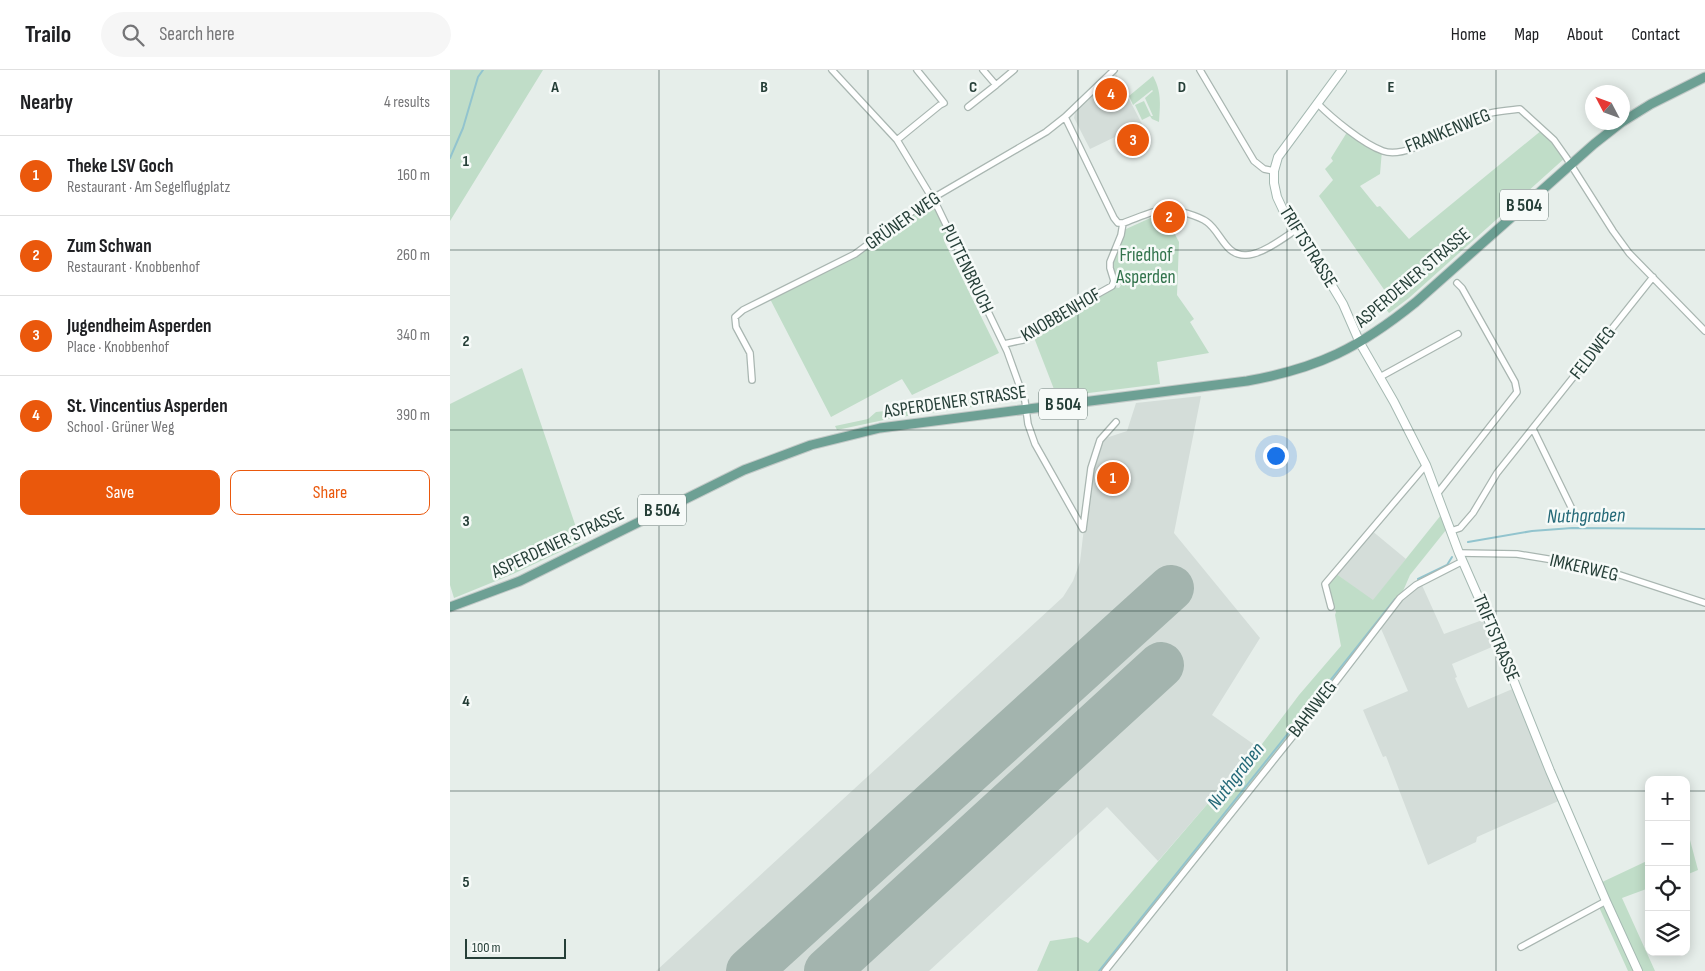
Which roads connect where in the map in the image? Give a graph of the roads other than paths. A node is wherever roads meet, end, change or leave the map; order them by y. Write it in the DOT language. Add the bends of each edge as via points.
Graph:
graph roads {
  1 [pos="917,70"];
  2 [pos="983,70"];
  3 [pos="1014,70"];
  4 [pos="1114,70"];
  5 [pos="1200,70"];
  6 [pos="1342,70"];
  7 [pos="835,71"];
  8 [pos="1705,76"];
  9 [pos="996,85"];
  10 [pos="1317,104"];
  11 [pos="968,107"];
  12 [pos="1630,117"];
  13 [pos="1065,118"];
  14 [pos="1612,130"];
  15 [pos="897,140"];
  16 [pos="1570,164"];
  17 [pos="1274,171"];
  18 [pos="932,198"];
  19 [pos="1123,223"];
  20 [pos="1297,229"];
  21 [pos="1653,276"];
  22 [pos="1457,284"];
  23 [pos="1705,331"];
  24 [pos="1458,334"];
  25 [pos="1360,343"];
  26 [pos="1004,344"];
  27 [pos="1380,377"];
  28 [pos="752,380"];
  29 [pos="1026,409"];
  30 [pos="1116,422"];
  31 [pos="1533,429"];
  32 [pos="1426,465"];
  33 [pos="1436,494"];
  34 [pos="1571,507"];
  35 [pos="1451,532"];
  36 [pos="1461,557"];
  37 [pos="1705,603"];
  38 [pos="450,607"];
  39 [pos="1331,607"];
  40 [pos="1606,901"];
  41 [pos="1521,947"];
  42 [pos="1105,971"];
  43 [pos="1638,971"];
  1 -- 15 [label="street" via="944,103"];
  2 -- 9 [label="street"];
  3 -- 9 [label="street"];
  4 -- 13 [label="street, GRÜNER WEG"];
  5 -- 17 [label="street" via="1254,161 1264,169"];
  6 -- 10 [label="street"];
  7 -- 15 [label="street, PUTTENBRUCH"];
  8 -- 12 [label="main road, ASPERDENER STRASSE / B 504"];
  9 -- 11 [label="street"];
  10 -- 16 [label="street, FRANKENWEG" via="1384,152 1408,151 1471,119 1496,111 1520,109 1554,140"];
  10 -- 17 [label="street" via="1278,157"];
  13 -- 18 [label="street, GRÜNER WEG" via="1019,149"];
  13 -- 19 [label="street" via="1114,218 1118,224"];
  14 -- 16 [label="main road, ASPERDENER STRASSE / B 504"];
  15 -- 18 [label="street, PUTTENBRUCH"];
  16 -- 21 [label="street" via="1629,253"];
  16 -- 25 [label="main road, ASPERDENER STRASSE / B 504" via="1416,302"];
  17 -- 20 [label="street, TRIFTSTRASSE" via="1277,197"];
  18 -- 26 [label="street, PUTTENBRUCH"];
  18 -- 28 [label="street, GRÜNER WEG" via="855,254 742,310 735,317 736,327 750,353"];
  19 -- 20 [label="street" via="1166,209 1180,212 1206,221 1231,250 1248,256"];
  19 -- 26 [label="street, KNOBBENHOF" via="1110,262 1112,286 1022,340"];
  20 -- 25 [label="street, TRIFTSTRASSE" via="1343,304"];
  21 -- 23 [label="street"];
  21 -- 31 [label="street, FELDWEG"];
  22 -- 33 [label="street" via="1516,382 1517,392"];
  24 -- 27 [label="street"];
  25 -- 27 [label="street, TRIFTSTRASSE"];
  25 -- 29 [label="main road, ASPERDENER STRASSE / B 504" via="1316,364 1272,377"];
  26 -- 29 [label="street, PUTTENBRUCH"];
  27 -- 32 [label="street, TRIFTSTRASSE"];
  29 -- 30 [label="street, PUTTENBRUCH" via="1035,444 1083,529 1091,468 1100,440"];
  29 -- 38 [label="main road, ASPERDENER STRASSE / B 504" via="880,428 791,452 717,482 520,581"];
  31 -- 34 [label="street"];
  31 -- 35 [label="street, FELDWEG" via="1497,473 1473,513 1460,528"];
  32 -- 33 [label="street, TRIFTSTRASSE"];
  32 -- 39 [label="street" via="1325,584"];
  33 -- 35 [label="street, TRIFTSTRASSE"];
  35 -- 36 [label="street, TRIFTSTRASSE"];
  36 -- 37 [label="street, IMKERWEG" via="1517,554 1578,564"];
  36 -- 40 [label="street, TRIFTSTRASSE"];
  36 -- 42 [label="street, BAHNWEG" via="1400,598"];
  40 -- 41 [label="street"];
  40 -- 43 [label="street, TRIFTSTRASSE"];
}
